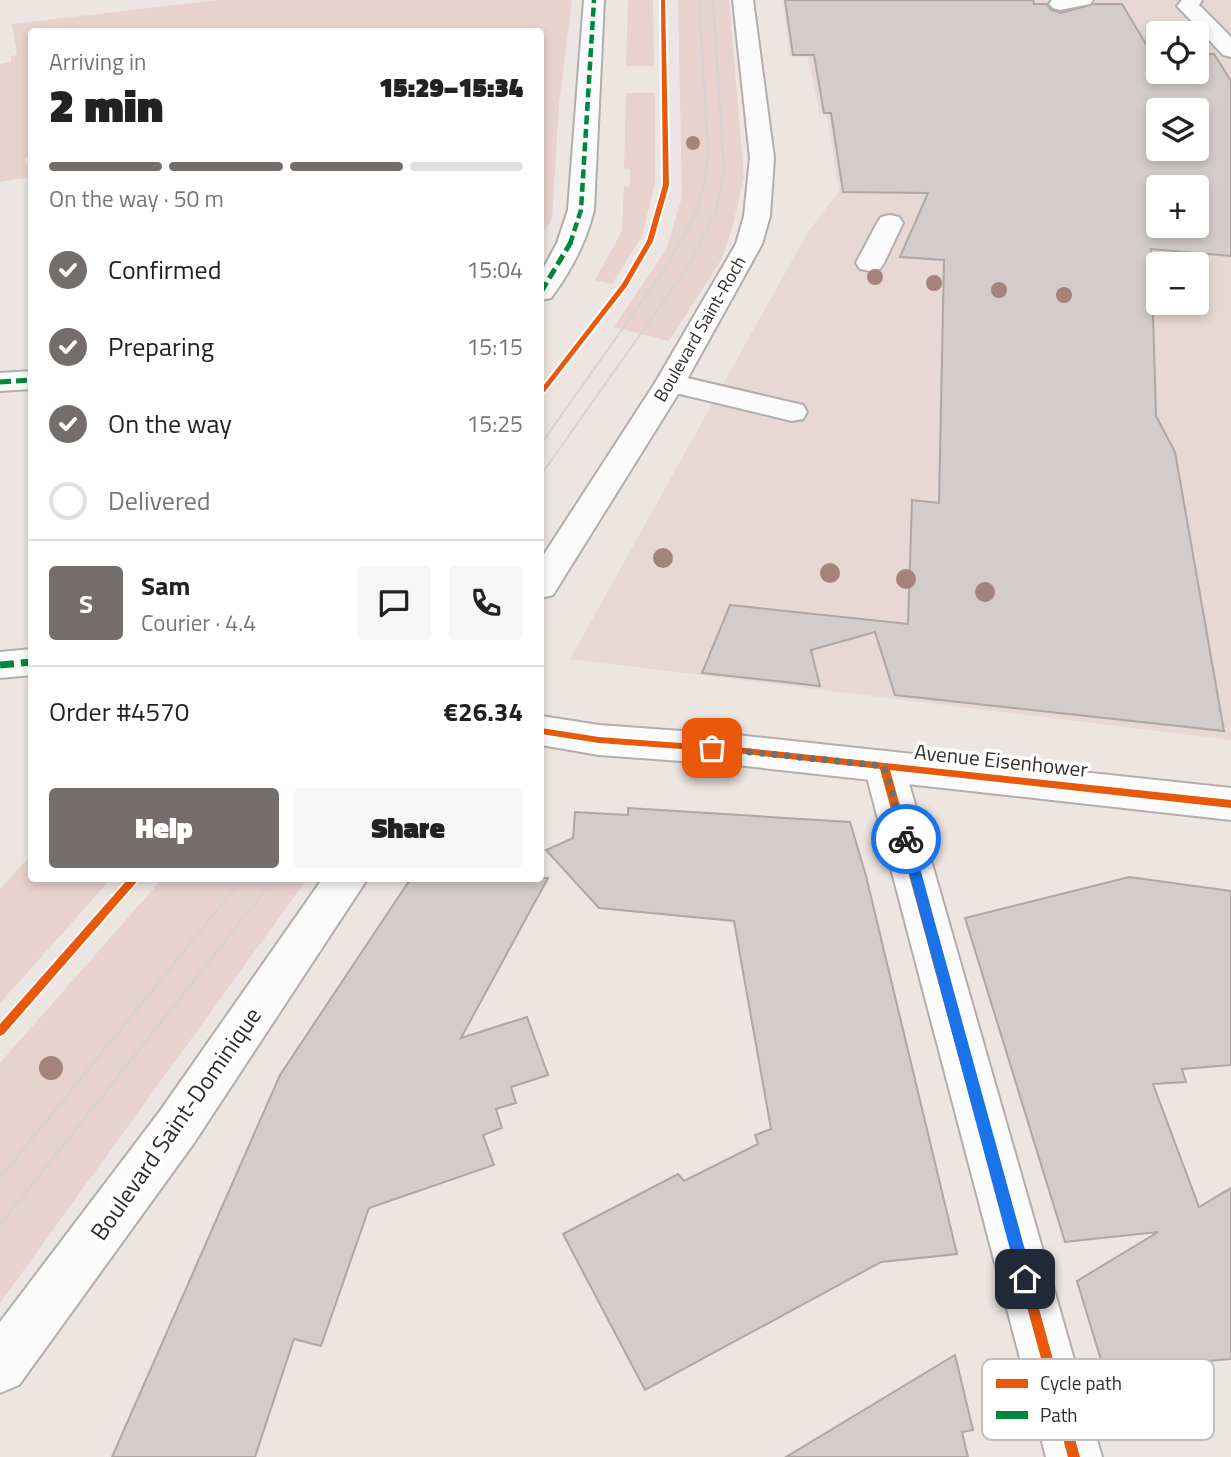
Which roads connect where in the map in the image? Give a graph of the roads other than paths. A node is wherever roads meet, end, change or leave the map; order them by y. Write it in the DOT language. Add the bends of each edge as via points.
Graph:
graph roads {
  1 [pos="594,0"];
  2 [pos="743,0"];
  3 [pos="1083,0"];
  4 [pos="1192,0"];
  5 [pos="1060,5"];
  6 [pos="1231,50"];
  7 [pos="890,223"];
  8 [pos="870,263"];
  9 [pos="544,288"];
  10 [pos="28,380"];
  11 [pos="0,382"];
  12 [pos="670,383"];
  13 [pos="792,412"];
  14 [pos="544,581"];
  15 [pos="28,662"];
  16 [pos="0,665"];
  17 [pos="544,731"];
  18 [pos="884,766"];
  19 [pos="1231,804"];
  20 [pos="344,882"];
  21 [pos="1047,1359"];
  22 [pos="0,1366"];
  23 [pos="1069,1440"];
  24 [pos="1074,1457"];
  1 -- 9 [label="main road" via="582,210 576,231"];
  2 -- 12 [label="main road, Boulevard Saint-Roch" via="762,158 757,216 737,270"];
  3 -- 5 [label="main road"];
  4 -- 6 [label="main road" via="1188,6"];
  7 -- 8 [label="main road"];
  10 -- 11 [label="main road"];
  12 -- 13 [label="main road"];
  12 -- 14 [label="main road, Boulevard Saint-Roch"];
  15 -- 16 [label="main road"];
  17 -- 18 [label="main road, Avenue Eisenhower"];
  18 -- 19 [label="main road, Avenue Eisenhower"];
  18 -- 21 [label="main road"];
  20 -- 22 [label="main road, Boulevard Saint-Dominique" via="177,1127"];
  23 -- 24 [label="main road"];
}
